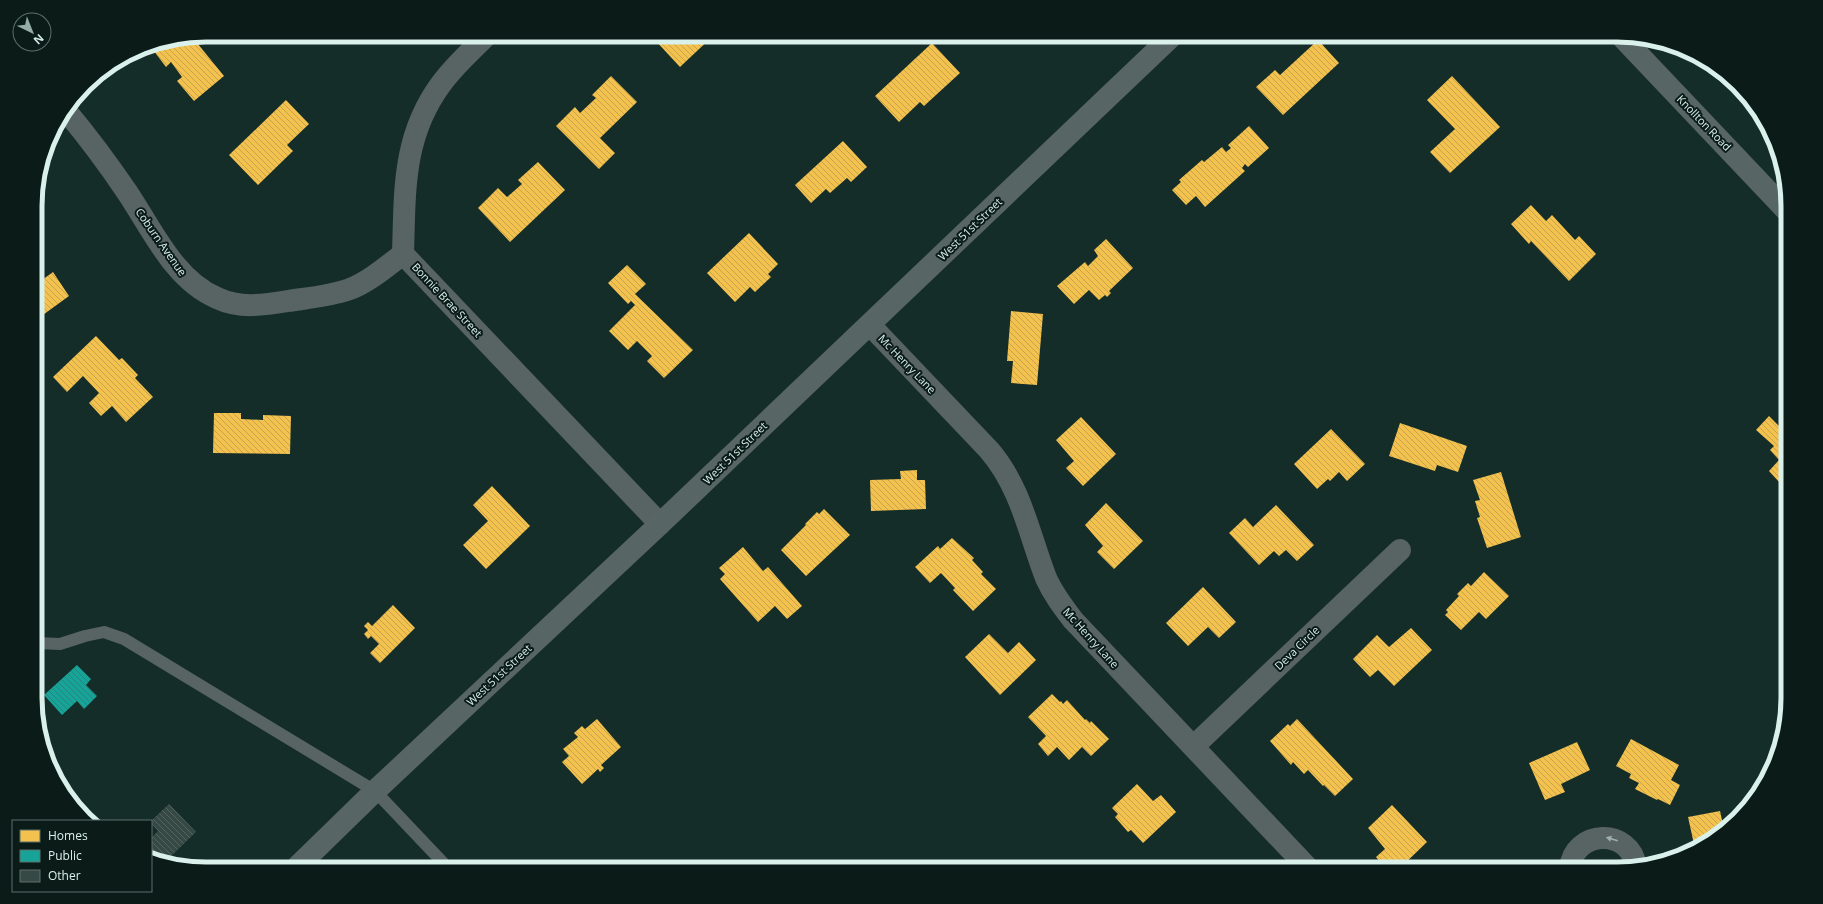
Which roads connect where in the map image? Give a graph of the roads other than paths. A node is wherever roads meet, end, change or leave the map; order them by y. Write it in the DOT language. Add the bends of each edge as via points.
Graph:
graph roads {
  1 [pos="480,42"];
  2 [pos="1166,42"];
  3 [pos="1626,42"];
  4 [pos="70,116"];
  5 [pos="1781,205"];
  6 [pos="403,254"];
  7 [pos="870,325"];
  8 [pos="660,524"];
  9 [pos="1400,550"];
  10 [pos="42,644"];
  11 [pos="1194,746"];
  12 [pos="375,791"];
  13 [pos="1634,861"];
  14 [pos="302,862"];
  15 [pos="441,862"];
  16 [pos="1302,862"];
  17 [pos="1571,862"];
  1 -- 6 [label="street, Bonnie Brae Street" via="441,84 417,129 408,159 405,185"];
  2 -- 7 [label="street, West 51st Street"];
  3 -- 5 [label="street, Knollton Road"];
  4 -- 6 [label="street, Coburn Avenue" via="118,180 179,270 195,286 217,298 232,303 258,306 333,294 373,276"];
  6 -- 8 [label="street, Bonnie Brae Street"];
  7 -- 8 [label="street, West 51st Street"];
  7 -- 11 [label="street, Mc Henry Lane" via="1002,466 1019,498 1046,578 1064,609"];
  8 -- 12 [label="street, West 51st Street"];
  9 -- 11 [label="street, Deva Circle"];
  10 -- 12 [label="lane" via="60,644 104,632 124,639"];
  11 -- 16 [label="street, Mc Henry Lane"];
  12 -- 14 [label="street, West 51st Street"];
  12 -- 15 [label="lane"];
  13 -- 17 [label="street, one-way" via="1624,845 1614,839 1602,837 1591,839 1577,849"];
}
